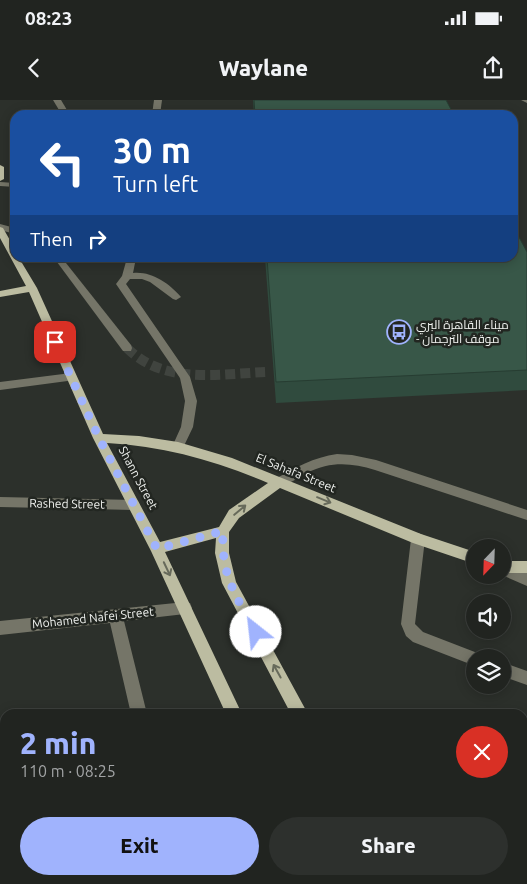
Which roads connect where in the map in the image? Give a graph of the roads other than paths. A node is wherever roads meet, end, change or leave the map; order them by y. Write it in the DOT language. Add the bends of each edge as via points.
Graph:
graph roads {
  1 [pos="0,167"];
  2 [pos="0,179"];
  3 [pos="0,228"];
  4 [pos="10,247"];
  5 [pos="18,262"];
  6 [pos="61,262"];
  7 [pos="130,262"];
  8 [pos="127,277"];
  9 [pos="32,288"];
  10 [pos="0,294"];
  11 [pos="176,297"];
  12 [pos="127,348"];
  13 [pos="71,377"];
  14 [pos="0,386"];
  15 [pos="99,438"];
  16 [pos="178,446"];
  17 [pos="278,482"];
  18 [pos="0,502"];
  19 [pos="134,505"];
  20 [pos="527,516"];
  21 [pos="223,531"];
  22 [pos="418,539"];
  23 [pos="157,549"];
  24 [pos="466,555"];
  25 [pos="511,567"];
  26 [pos="527,567"];
  27 [pos="511,572"];
  28 [pos="527,580"];
  29 [pos="185,608"];
  30 [pos="115,615"];
  31 [pos="0,628"];
  32 [pos="466,656"];
  33 [pos="511,673"];
  34 [pos="526,678"];
  35 [pos="138,709"];
  36 [pos="232,709"];
  37 [pos="297,709"];
  1 -- 2 [label="main road"];
  3 -- 4 [label="main road, Shann Street"];
  5 -- 9 [label="main road, Shann Street"];
  6 -- 12 [label="street"];
  7 -- 8 [label="street"];
  8 -- 11 [label="street" via="140,274 151,277"];
  8 -- 16 [label="street" via="122,284 185,377 191,401 187,427"];
  9 -- 10 [label="main road"];
  9 -- 13 [label="main road, Shann Street"];
  13 -- 14 [label="street"];
  13 -- 15 [label="main road, Shann Street"];
  15 -- 16 [label="main road, El Sahafa Street"];
  15 -- 19 [label="main road, Shann Street"];
  16 -- 17 [label="main road, El Sahafa Street"];
  17 -- 20 [label="street" via="314,465 337,459 358,461"];
  21 -- 17 [label="main road, one-way" via="234,514"];
  17 -- 22 [label="main road, El Sahafa Street, one-way"];
  18 -- 19 [label="street, Rashed Street"];
  19 -- 23 [label="main road, Shann Street"];
  21 -- 23 [label="main road"];
  37 -- 21 [label="main road, one-way" via="229,583 222,554"];
  22 -- 24 [label="main road, El Sahafa Street"];
  22 -- 32 [label="street" via="408,624 418,637"];
  23 -- 29 [label="main road, Shann Street, one-way"];
  25 -- 26 [label="main road"];
  27 -- 28 [label="street"];
  29 -- 30 [label="street, Mohamed Nafei Street"];
  29 -- 36 [label="main road, Shann Street"];
  30 -- 31 [label="street, Mohamed Nafei Street"];
  30 -- 35 [label="street"];
  33 -- 34 [label="street"];
}
